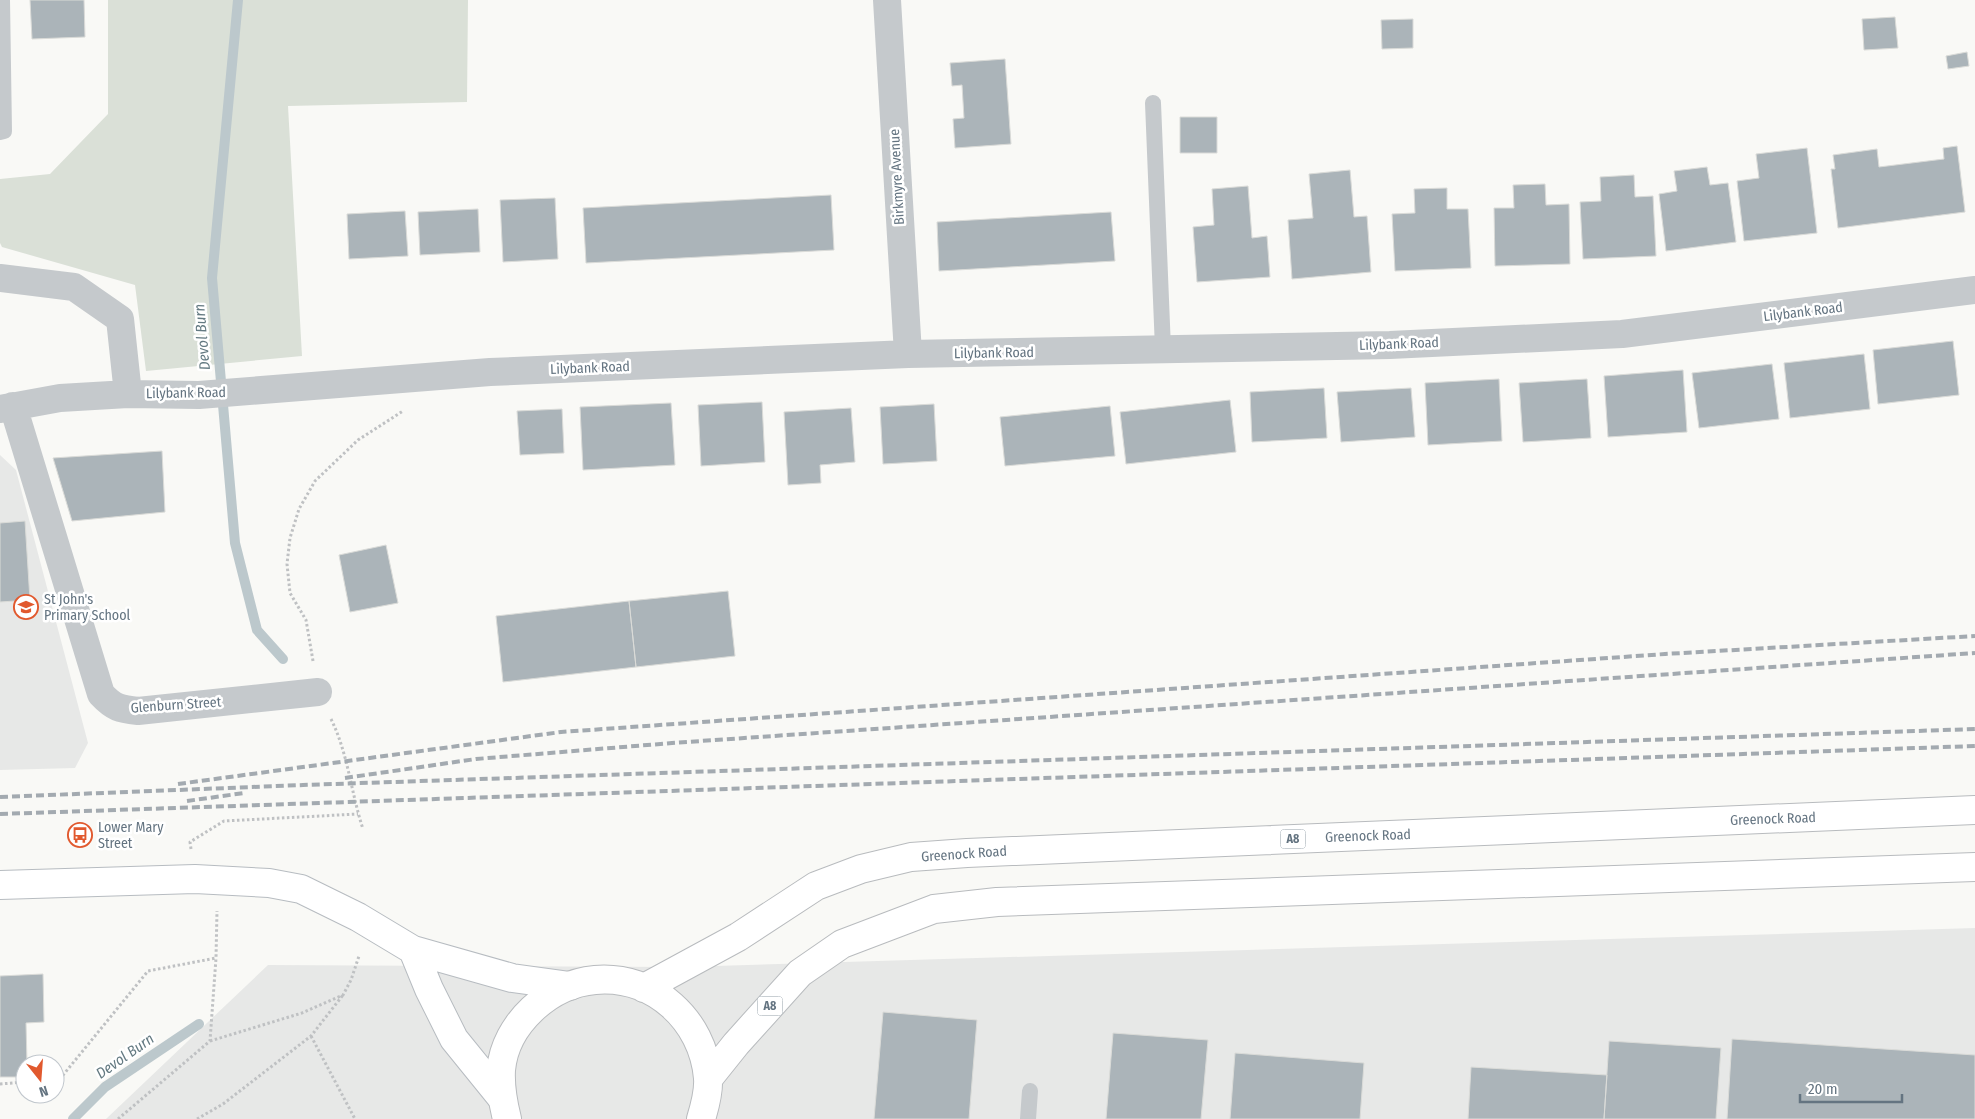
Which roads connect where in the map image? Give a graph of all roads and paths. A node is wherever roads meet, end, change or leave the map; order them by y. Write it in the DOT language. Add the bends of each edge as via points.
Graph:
graph roads {
  1 [pos="2,0"];
  2 [pos="887,0"];
  3 [pos="1153,103"];
  4 [pos="0,132"];
  5 [pos="0,278"];
  6 [pos="1975,290"];
  7 [pos="1164,349"];
  8 [pos="908,354"];
  9 [pos="128,394"];
  10 [pos="6,408"];
  11 [pos="406,409"];
  12 [pos="318,692"];
  13 [pos="1975,810"];
  14 [pos="358,814"];
  15 [pos="224,821"];
  16 [pos="363,829"];
  17 [pos="1975,867"];
  18 [pos="0,885"];
  19 [pos="209,907"];
  20 [pos="413,950"];
  21 [pos="358,956"];
  22 [pos="216,958"];
  23 [pos="570,986"];
  24 [pos="644,988"];
  25 [pos="343,995"];
  26 [pos="311,1036"];
  27 [pos="210,1041"];
  28 [pos="65,1073"];
  29 [pos="708,1079"];
  30 [pos="15,1083"];
  31 [pos="0,1084"];
  32 [pos="1030,1091"];
  33 [pos="504,1108"];
  34 [pos="118,1119"];
  35 [pos="196,1119"];
  36 [pos="355,1119"];
  37 [pos="701,1119"];
  38 [pos="1028,1119"];
  1 -- 4 [label="lane" via="4,132"];
  2 -- 8 [label="street, Birkmyre Avenue"];
  3 -- 7 [label="lane"];
  5 -- 9 [label="street" via="74,287 120,318"];
  6 -- 7 [label="street, Lilybank Road" via="1622,334 1390,345"];
  7 -- 8 [label="street, Lilybank Road"];
  8 -- 9 [label="street, Lilybank Road" via="490,372 199,395"];
  9 -- 10 [label="street, Lilybank Road" via="60,398"];
  10 -- 12 [label="street, Glenburn Street" via="101,694 110,704 138,711"];
  11 -- 12 [label="path" via="358,440 314,481 299,509 290,538 287,564 290,593 306,620"];
  12 -- 14 [label="path" via="340,738"];
  13 -- 24 [label="main road, Greenock Road / A8" via="911,858 861,869 816,886 738,937"];
  14 -- 15 [label="path"];
  14 -- 16 [label="path"];
  17 -- 29 [label="main road, A8" via="997,902 934,909 842,944 800,973"];
  18 -- 20 [label="main road" via="195,880 269,883 301,890 358,917"];
  19 -- 22 [label="path" via="218,911"];
  20 -- 23 [label="main road" via="512,978"];
  20 -- 33 [label="main road" via="454,1038"];
  21 -- 25 [label="path"];
  22 -- 27 [label="path"];
  22 -- 28 [label="path" via="148,971"];
  23 -- 24 [label="main road" via="594,980 620,981"];
  23 -- 33 [label="main road" via="544,998 524,1018 509,1042 501,1069"];
  24 -- 29 [label="main road" via="669,1002 690,1024 703,1050"];
  25 -- 26 [label="path"];
  25 -- 27 [label="path" via="302,1013"];
  26 -- 35 [label="path" via="223,1104"];
  26 -- 36 [label="path"];
  27 -- 34 [label="path"];
  29 -- 37 [label="main road"];
  30 -- 31 [label="path"];
  32 -- 38 [label="lane"];
}
